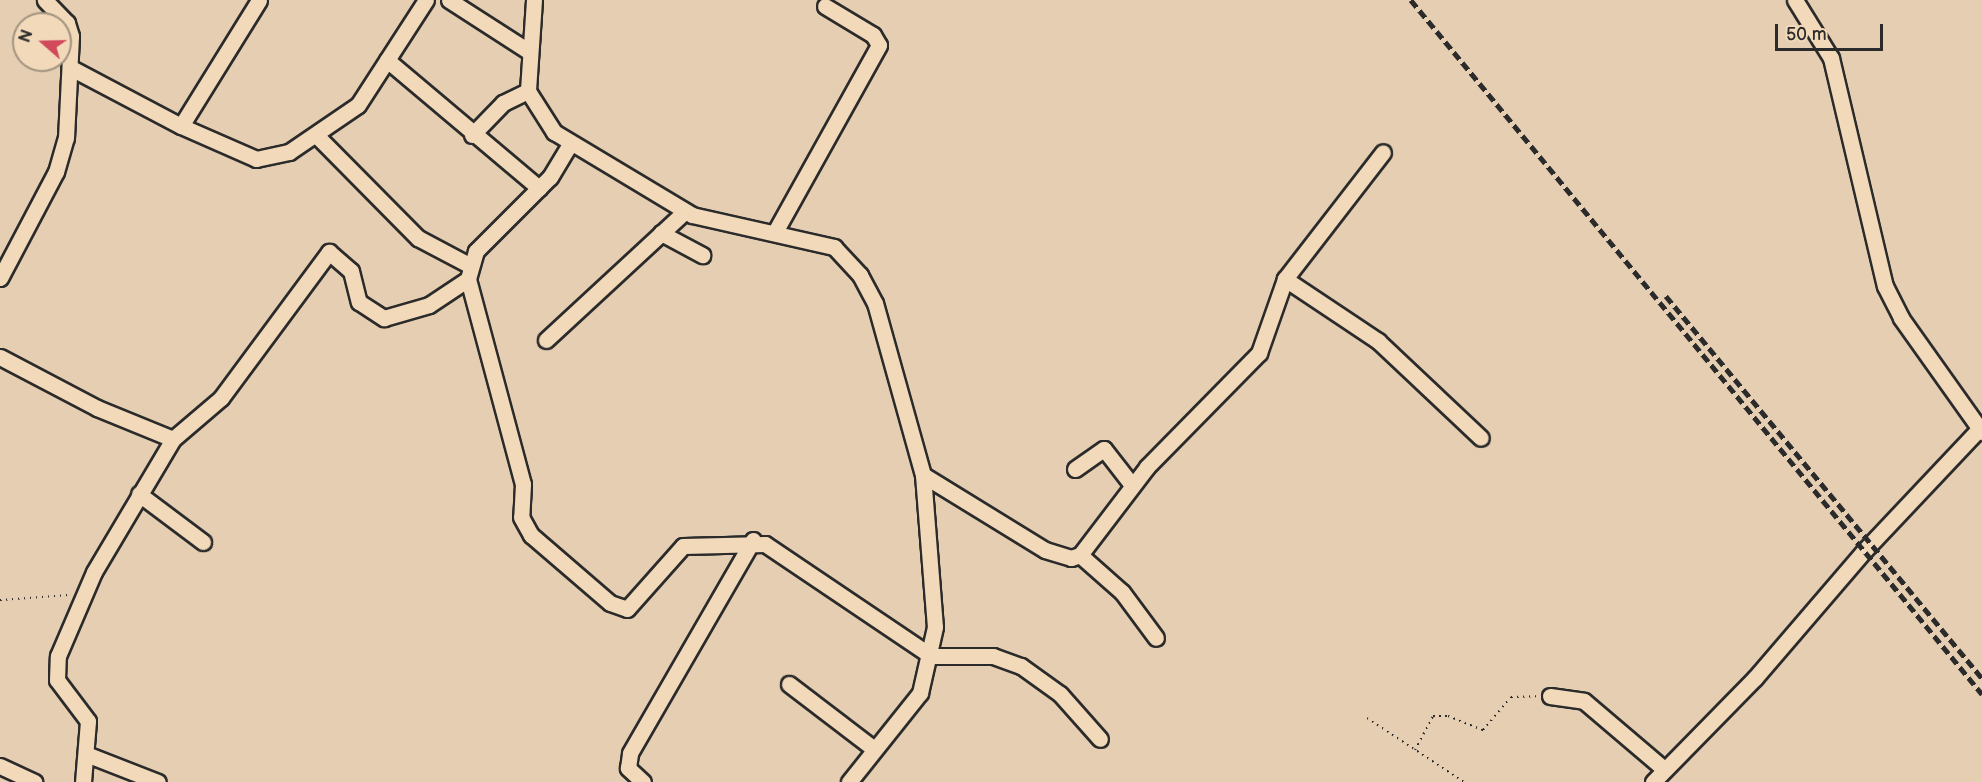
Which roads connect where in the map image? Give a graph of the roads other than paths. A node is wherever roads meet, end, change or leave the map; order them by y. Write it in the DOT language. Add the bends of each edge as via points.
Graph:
graph roads {
  1 [pos="45,0"];
  2 [pos="259,0"];
  3 [pos="426,0"];
  4 [pos="449,0"];
  5 [pos="534,0"];
  6 [pos="1795,0"];
  7 [pos="825,6"];
  8 [pos="56,12"];
  9 [pos="528,51"];
  10 [pos="387,60"];
  11 [pos="72,69"];
  12 [pos="71,72"];
  13 [pos="528,91"];
  14 [pos="181,126"];
  15 [pos="472,135"];
  16 [pos="317,136"];
  17 [pos="570,144"];
  18 [pos="1383,152"];
  19 [pos="540,188"];
  20 [pos="684,212"];
  21 [pos="775,232"];
  22 [pos="661,233"];
  23 [pos="702,255"];
  24 [pos="468,272"];
  25 [pos="0,278"];
  26 [pos="1285,279"];
  27 [pos="546,340"];
  28 [pos="0,357"];
  29 [pos="1980,430"];
  30 [pos="1481,438"];
  31 [pos="173,440"];
  32 [pos="1076,469"];
  33 [pos="923,475"];
  34 [pos="1132,485"];
  35 [pos="139,494"];
  36 [pos="753,540"];
  37 [pos="203,542"];
  38 [pos="1080,555"];
  39 [pos="1156,638"];
  40 [pos="931,656"];
  41 [pos="789,684"];
  42 [pos="1550,696"];
  43 [pos="1100,739"];
  44 [pos="874,749"];
  45 [pos="86,754"];
  46 [pos="0,766"];
  47 [pos="1664,769"];
  48 [pos="35,782"];
  49 [pos="83,782"];
  50 [pos="158,782"];
  51 [pos="643,782"];
  52 [pos="849,782"];
  53 [pos="1653,782"];
  1 -- 8 [label="street"];
  2 -- 14 [label="street"];
  3 -- 10 [label="street"];
  4 -- 9 [label="street"];
  5 -- 9 [label="street"];
  6 -- 29 [label="street" via="1831,58 1885,286"];
  7 -- 21 [label="street" via="873,35 879,45"];
  9 -- 13 [label="street"];
  10 -- 15 [label="street"];
  10 -- 16 [label="street" via="358,105"];
  11 -- 14 [label="street"];
  12 -- 25 [label="street" via="63,152"];
  13 -- 15 [label="street" via="503,103"];
  13 -- 17 [label="street" via="547,122"];
  14 -- 16 [label="street" via="267,160"];
  15 -- 19 [label="street"];
  16 -- 24 [label="street" via="418,238"];
  17 -- 19 [label="street"];
  17 -- 20 [label="street"];
  18 -- 26 [label="street"];
  19 -- 24 [label="street" via="490,234"];
  20 -- 21 [label="street"];
  20 -- 22 [label="street"];
  21 -- 33 [label="street" via="834,247 860,275 874,303"];
  22 -- 23 [label="street"];
  22 -- 27 [label="street"];
  24 -- 31 [label="street" via="429,306 384,318 358,302 351,271 329,252 221,398"];
  24 -- 36 [label="street" via="524,484 521,517 531,535 610,603 627,609 683,546"];
  26 -- 30 [label="street" via="1378,341"];
  26 -- 34 [label="street" via="1259,353"];
  28 -- 31 [label="street" via="97,408"];
  29 -- 47 [label="street" via="1864,551 1755,678"];
  31 -- 35 [label="street"];
  32 -- 34 [label="street" via="1097,450 1104,449"];
  33 -- 38 [label="street" via="1045,550 1071,558"];
  33 -- 40 [label="street" via="934,578"];
  34 -- 38 [label="street"];
  35 -- 37 [label="street"];
  35 -- 45 [label="street" via="83,594 56,668 57,680 88,721"];
  36 -- 40 [label="street" via="775,550"];
  36 -- 51 [label="street" via="630,753 628,768"];
  38 -- 39 [label="street" via="1122,592"];
  40 -- 43 [label="street" via="1008,660 1060,694"];
  40 -- 44 [label="street" via="920,693"];
  41 -- 44 [label="street"];
  42 -- 47 [label="street" via="1584,701 1637,741"];
  44 -- 52 [label="street"];
  45 -- 49 [label="street"];
  45 -- 50 [label="street"];
  46 -- 48 [label="street"];
  47 -- 53 [label="street"];
}
